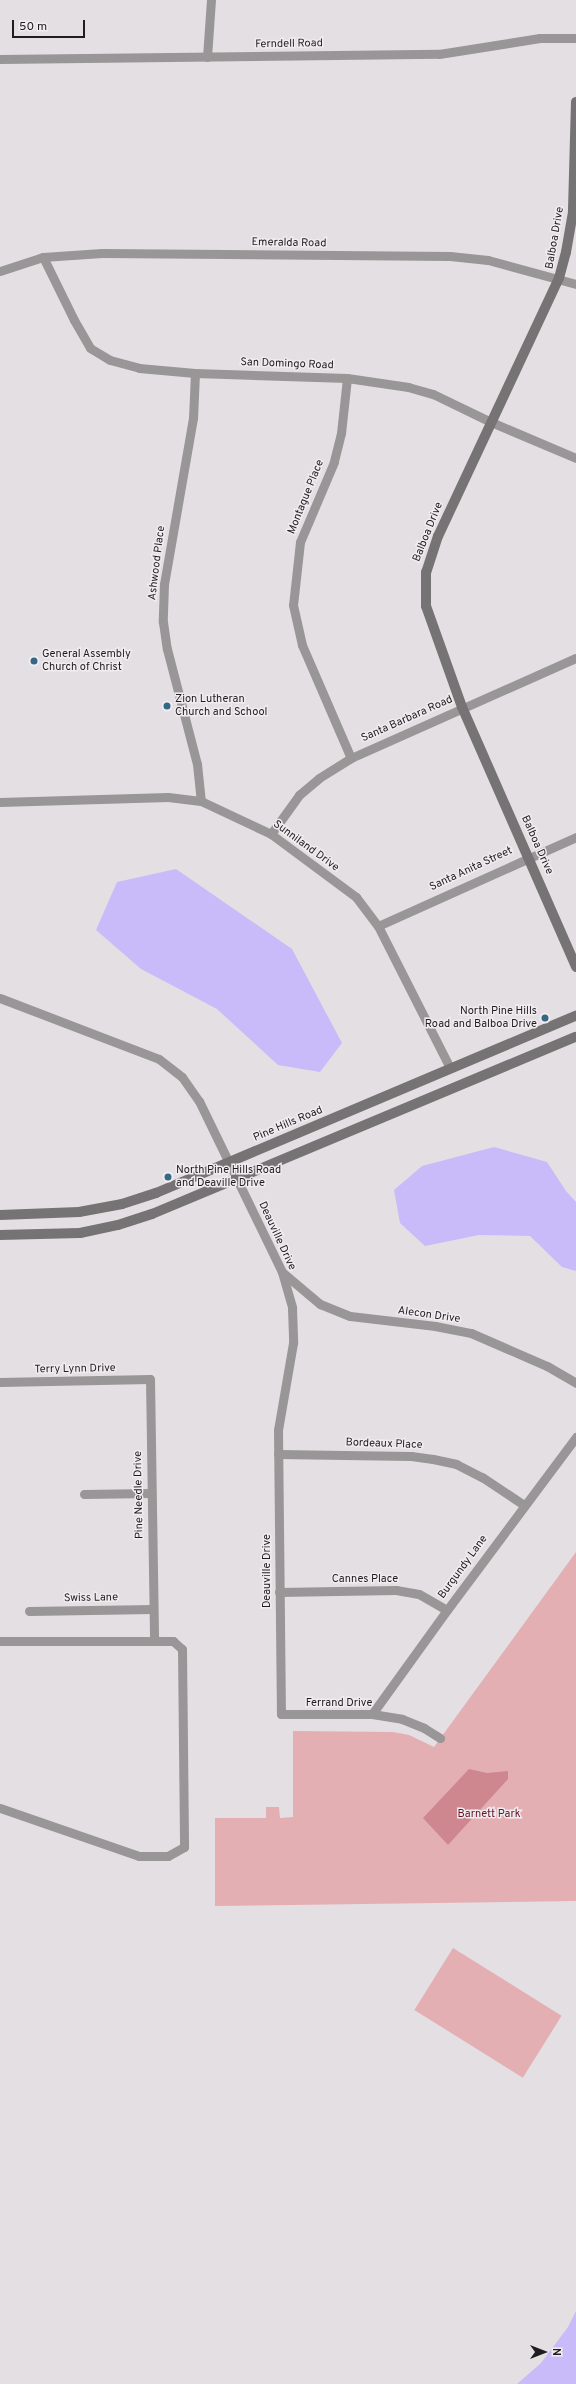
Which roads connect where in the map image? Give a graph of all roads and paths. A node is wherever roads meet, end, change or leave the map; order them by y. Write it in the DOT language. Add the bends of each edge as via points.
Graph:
graph roads {
  1 [pos="211,0"];
  2 [pos="576,38"];
  3 [pos="207,57"];
  4 [pos="0,59"];
  5 [pos="576,102"];
  6 [pos="43,257"];
  7 [pos="0,271"];
  8 [pos="559,278"];
  9 [pos="576,284"];
  10 [pos="195,373"];
  11 [pos="347,378"];
  12 [pos="491,422"];
  13 [pos="576,458"];
  14 [pos="576,658"];
  15 [pos="462,707"];
  16 [pos="351,758"];
  17 [pos="201,801"];
  18 [pos="0,802"];
  19 [pos="271,834"];
  20 [pos="576,837"];
  21 [pos="529,856"];
  22 [pos="378,926"];
  23 [pos="576,967"];
  24 [pos="0,998"];
  25 [pos="576,1016"];
  26 [pos="576,1037"];
  27 [pos="450,1068"];
  28 [pos="230,1162"];
  29 [pos="238,1179"];
  30 [pos="0,1215"];
  31 [pos="0,1235"];
  32 [pos="282,1272"];
  33 [pos="150,1379"];
  34 [pos="0,1382"];
  35 [pos="576,1383"];
  36 [pos="576,1437"];
  37 [pos="278,1454"];
  38 [pos="151,1493"];
  39 [pos="84,1494"];
  40 [pos="524,1505"];
  41 [pos="279,1592"];
  42 [pos="153,1610"];
  43 [pos="447,1610"];
  44 [pos="29,1611"];
  45 [pos="0,1641"];
  46 [pos="154,1641"];
  47 [pos="280,1714"];
  48 [pos="372,1714"];
  49 [pos="440,1738"];
  50 [pos="0,1808"];
  1 -- 3 [label="street"];
  2 -- 3 [label="street, Ferndell Road" via="540,38 439,54"];
  3 -- 4 [label="street, Ferndell Road"];
  5 -- 8 [label="main road, Balboa Drive" via="573,212"];
  6 -- 7 [label="street, Emeralda Road"];
  6 -- 8 [label="street, Emeralda Road" via="102,253 450,256 488,260"];
  6 -- 10 [label="street, San Domingo Road" via="90,348 110,360 139,368"];
  8 -- 9 [label="street, Emeralda Road"];
  8 -- 12 [label="main road, Balboa Drive"];
  10 -- 11 [label="street, San Domingo Road"];
  10 -- 17 [label="street, Ashwood Place" via="193,418 164,584 163,622 167,650 198,764"];
  11 -- 12 [label="street, San Domingo Road" via="408,387 433,394"];
  11 -- 16 [label="street, Montague Place" via="341,432 334,462 300,542 293,605 302,645"];
  12 -- 13 [label="street, San Domingo Road"];
  12 -- 15 [label="main road, Balboa Drive" via="438,536 426,572 426,606"];
  14 -- 15 [label="street, Santa Barbara Road"];
  15 -- 16 [label="street, Santa Barbara Road"];
  15 -- 21 [label="main road, Balboa Drive"];
  16 -- 19 [label="street, Santa Barbara Road" via="319,778 299,795"];
  17 -- 18 [label="street, Sunniland Drive" via="168,797"];
  17 -- 19 [label="street, Sunniland Drive"];
  19 -- 22 [label="street, Sunniland Drive" via="356,897"];
  20 -- 21 [label="street, Santa Anita Street"];
  21 -- 22 [label="street, Santa Anita Street"];
  21 -- 23 [label="main road, Balboa Drive"];
  22 -- 27 [label="street, Sunniland Drive"];
  24 -- 28 [label="street, Deauville Drive" via="159,1059 182,1078 199,1101"];
  25 -- 27 [label="main road, Pine Hills Road"];
  26 -- 29 [label="main road"];
  27 -- 28 [label="main road, Pine Hills Road"];
  28 -- 29 [label="street, Deauville Drive"];
  28 -- 30 [label="main road, Pine Hills Road" via="156,1193 122,1204 79,1212"];
  29 -- 31 [label="main road" via="118,1225 80,1233"];
  29 -- 32 [label="street, Deauville Drive"];
  32 -- 35 [label="street, Alecon Drive" via="320,1304 350,1316 435,1326 471,1334 541,1363"];
  32 -- 37 [label="street, Deauville Drive" via="292,1308 293,1343 278,1430"];
  33 -- 34 [label="street, Terry Lynn Drive"];
  33 -- 38 [label="street, Pine Needle Drive"];
  36 -- 40 [label="street, Burgundy Lane"];
  37 -- 40 [label="street, Bordeaux Place" via="411,1456 433,1459 456,1464 482,1477"];
  37 -- 41 [label="street, Deauville Drive"];
  38 -- 39 [label="street"];
  38 -- 42 [label="street, Pine Needle Drive"];
  40 -- 43 [label="street, Burgundy Lane"];
  41 -- 43 [label="street, Cannes Place" via="396,1590 419,1594"];
  41 -- 47 [label="street, Deauville Drive"];
  42 -- 44 [label="street, Swiss Lane"];
  42 -- 46 [label="street, Pine Needle Drive"];
  43 -- 48 [label="street, Burgundy Lane"];
  45 -- 46 [label="street"];
  46 -- 50 [label="street" via="173,1641 182,1649 184,1847 168,1856 139,1856"];
  47 -- 48 [label="street, Ferrand Drive"];
  48 -- 49 [label="street, Ferrand Drive" via="402,1719"];
}
